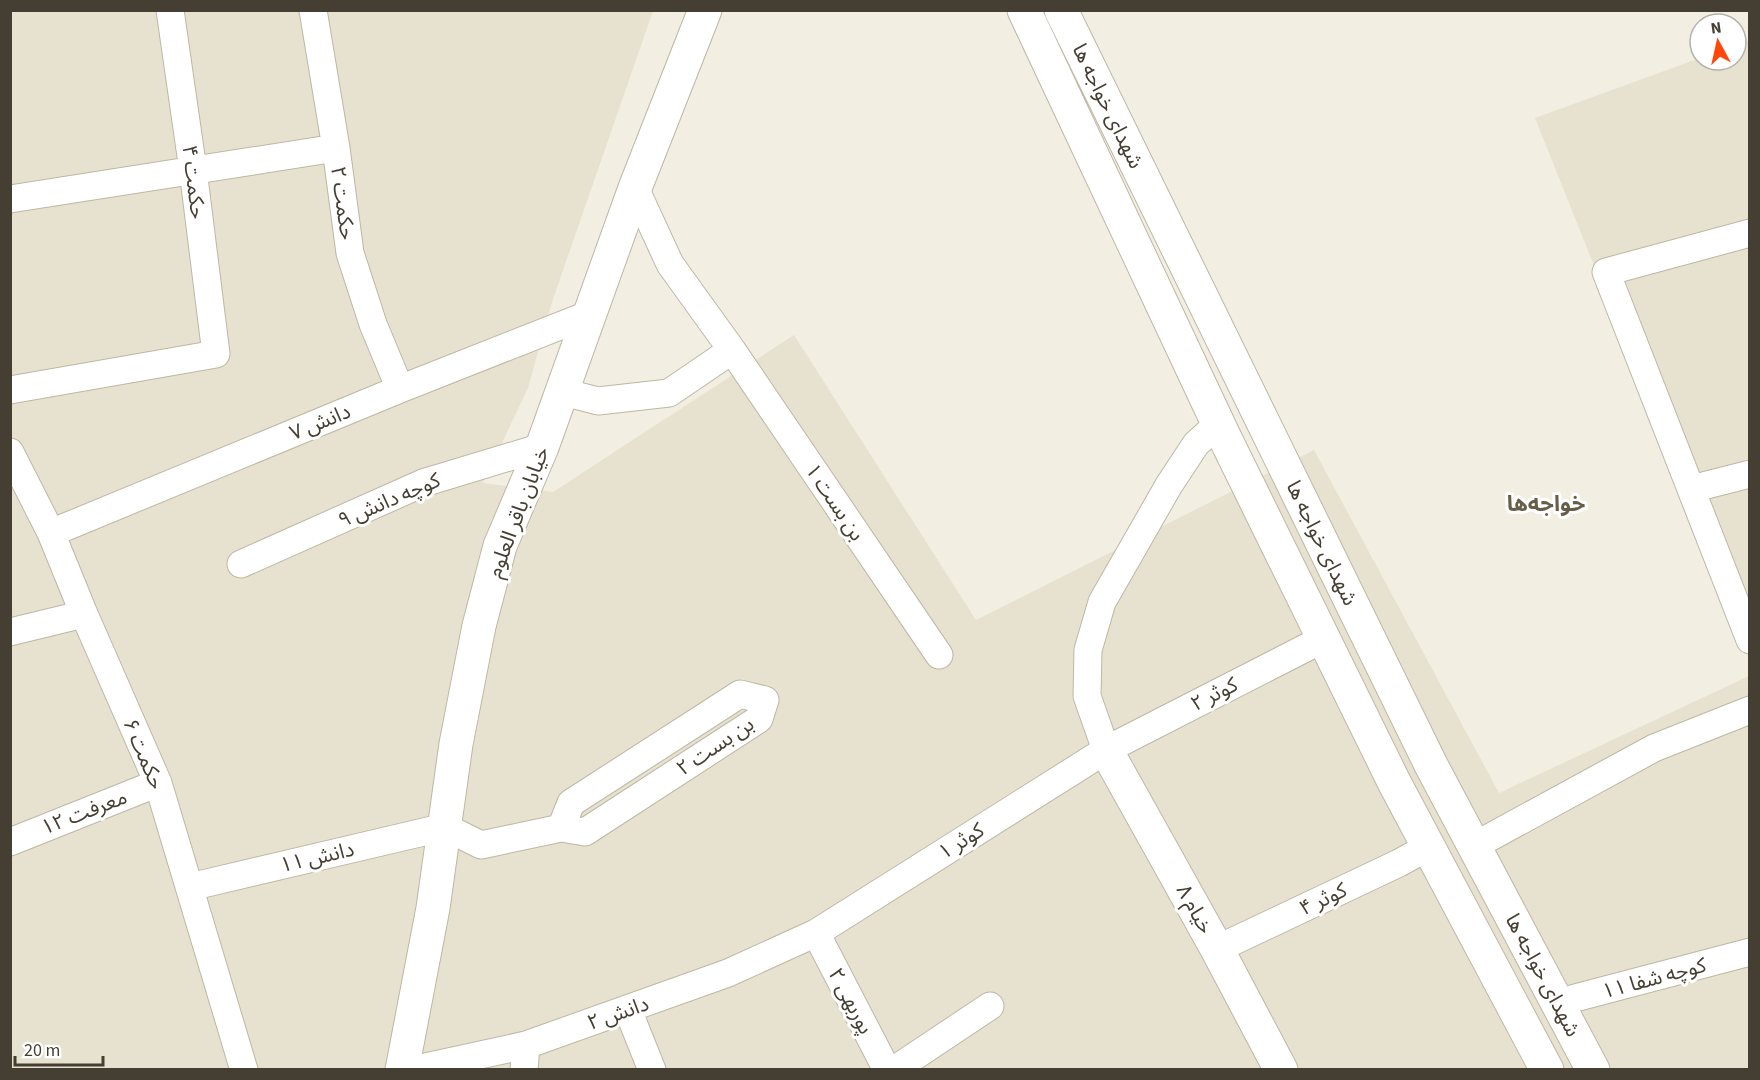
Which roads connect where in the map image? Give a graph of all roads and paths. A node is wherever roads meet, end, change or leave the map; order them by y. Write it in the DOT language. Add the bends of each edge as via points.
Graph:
graph roads {
  1 [pos="170,10"];
  2 [pos="313,10"];
  3 [pos="705,10"];
  4 [pos="1024,10"];
  5 [pos="1060,10"];
  6 [pos="336,148"];
  7 [pos="193,170"];
  8 [pos="635,188"];
  9 [pos="10,199"];
  10 [pos="1749,233"];
  11 [pos="590,314"];
  12 [pos="732,350"];
  13 [pos="400,388"];
  14 [pos="10,390"];
  15 [pos="563,392"];
  16 [pos="1218,424"];
  17 [pos="542,447"];
  18 [pos="10,452"];
  19 [pos="1749,474"];
  20 [pos="1691,489"];
  21 [pos="51,533"];
  22 [pos="241,564"];
  23 [pos="84,614"];
  24 [pos="10,632"];
  25 [pos="1323,639"];
  26 [pos="1749,640"];
  27 [pos="939,655"];
  28 [pos="1749,710"];
  29 [pos="1106,750"];
  30 [pos="158,783"];
  31 [pos="445,827"];
  32 [pos="561,828"];
  33 [pos="10,842"];
  34 [pos="1474,846"];
  35 [pos="1428,847"];
  36 [pos="190,887"];
  37 [pos="816,933"];
  38 [pos="1217,949"];
  39 [pos="1749,952"];
  40 [pos="1558,1005"];
  41 [pos="990,1006"];
  42 [pos="628,1010"];
  43 [pos="525,1057"];
  44 [pos="244,1070"];
  45 [pos="402,1070"];
  46 [pos="412,1070"];
  47 [pos="652,1070"];
  48 [pos="887,1070"];
  49 [pos="894,1070"];
  50 [pos="1281,1070"];
  51 [pos="1547,1070"];
  52 [pos="1593,1070"];
  1 -- 7 [label="street, حکمت ۴"];
  2 -- 6 [label="street, حکمت ۲"];
  3 -- 8 [label="street, خیابان باقر العلوم"];
  4 -- 16 [label="street, شهدای خواجه ها"];
  5 -- 34 [label="street, شهدای خواجه ها"];
  6 -- 7 [label="street"];
  6 -- 13 [label="street, حکمت ۲" via="350,253 373,324"];
  7 -- 9 [label="street"];
  7 -- 14 [label="street, حکمت ۴" via="216,354"];
  8 -- 11 [label="street, خیابان باقر العلوم"];
  8 -- 12 [label="street, بن بست ۱" via="670,264"];
  10 -- 20 [label="street" via="1606,272"];
  11 -- 13 [label="street, دانش ۷"];
  11 -- 15 [label="street, خیابان باقر العلوم"];
  12 -- 15 [label="street" via="669,393 598,401"];
  12 -- 27 [label="street, بن بست ۱"];
  13 -- 21 [label="street, دانش ۷"];
  15 -- 17 [label="street, خیابان باقر العلوم"];
  16 -- 25 [label="street, شهدای خواجه ها"];
  16 -- 29 [label="street" via="1196,444 1168,485 1102,602 1088,650 1087,696"];
  17 -- 22 [label="street, کوچه دانش ۹" via="423,483"];
  17 -- 31 [label="street, خیابان باقر العلوم" via="500,546 479,626"];
  18 -- 21 [label="street, حکمت ۶"];
  19 -- 20 [label="street"];
  20 -- 26 [label="street"];
  21 -- 23 [label="street, حکمت ۶"];
  23 -- 24 [label="street"];
  23 -- 30 [label="street, حکمت ۶"];
  25 -- 29 [label="street, کوثر ۲"];
  25 -- 35 [label="street, شهدای خواجه ها"];
  28 -- 34 [label="street" via="1654,748"];
  29 -- 37 [label="street, کوثر ۱"];
  29 -- 38 [label="street, خیام ۸"];
  30 -- 33 [label="street, معرفت ۱۲"];
  30 -- 36 [label="street, حکمت ۶"];
  31 -- 32 [label="street, بن بست ۲" via="481,845"];
  31 -- 36 [label="street, دانش ۱۱"];
  31 -- 45 [label="street, خیابان باقر العلوم" via="434,908"];
  32 -- 32 [label="street, بن بست ۲" via="585,832 759,719 765,700 740,694 571,804"];
  34 -- 40 [label="street, شهدای خواجه ها"];
  35 -- 38 [label="street, کوثر ۴"];
  35 -- 51 [label="street, شهدای خواجه ها"];
  36 -- 44 [label="street, حکمت ۶"];
  37 -- 42 [label="street, دانش ۲" via="728,973"];
  37 -- 48 [label="street, پوربهی ۲"];
  38 -- 50 [label="street, خیام ۸"];
  39 -- 40 [label="street, کوچه شفا ۱۱"];
  40 -- 52 [label="street, شهدای خواجه ها"];
  41 -- 49 [label="street"];
  42 -- 43 [label="street, دانش ۲"];
  42 -- 47 [label="street"];
  43 -- 46 [label="street, دانش ۲"];
}
